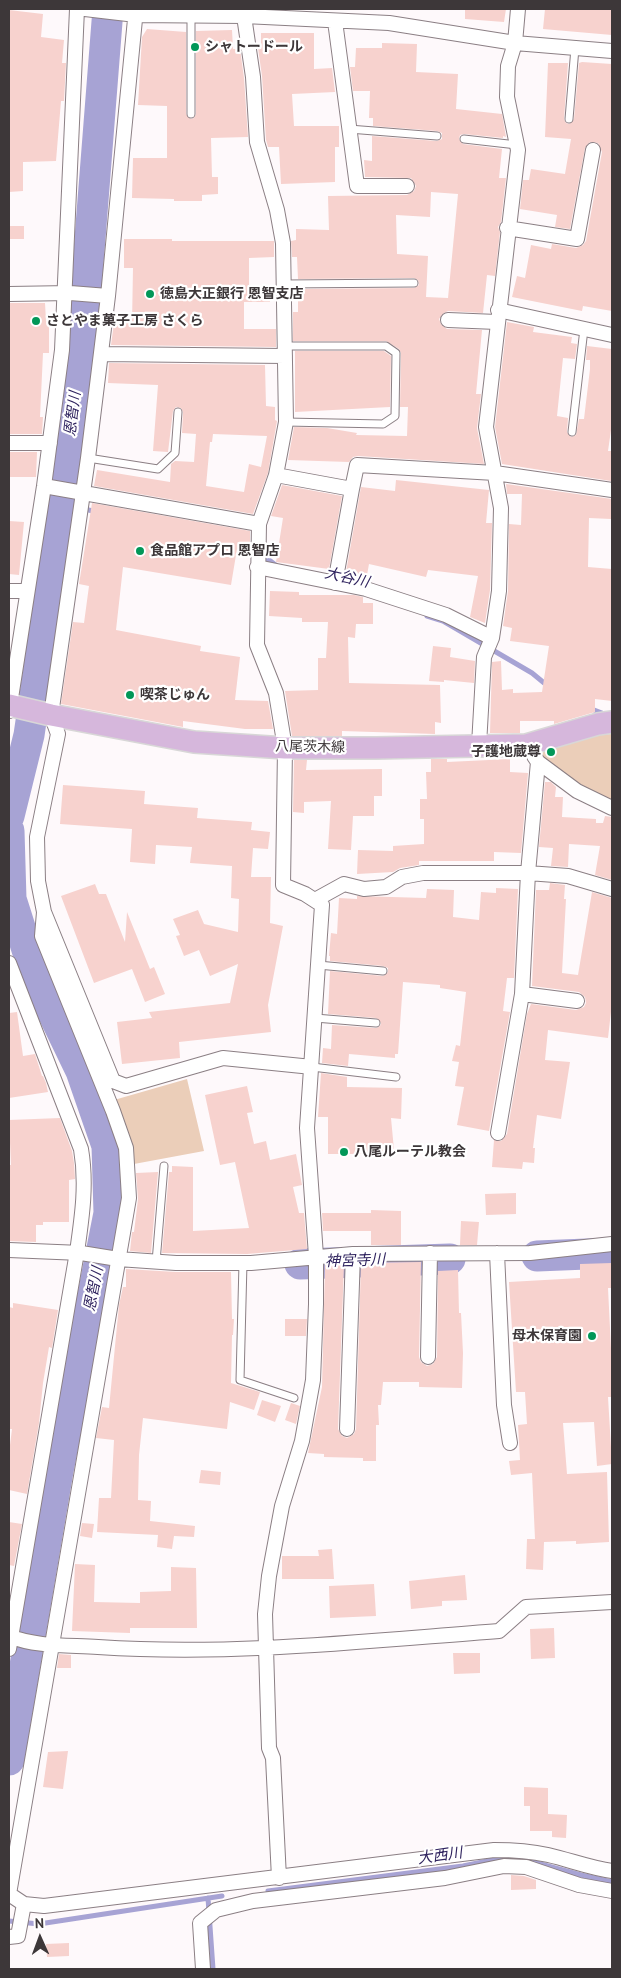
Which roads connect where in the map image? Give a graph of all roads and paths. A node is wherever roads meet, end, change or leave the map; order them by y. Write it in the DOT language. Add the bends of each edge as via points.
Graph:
graph roads {
  1 [pos="77,9"];
  2 [pos="85,9"];
  3 [pos="518,9"];
  4 [pos="135,12"];
  5 [pos="228,12"];
  6 [pos="191,16"];
  7 [pos="244,16"];
  8 [pos="335,21"];
  9 [pos="515,43"];
  10 [pos="575,48"];
  11 [pos="612,51"];
  12 [pos="191,114"];
  13 [pos="569,119"];
  14 [pos="349,129"];
  15 [pos="437,136"];
  16 [pos="464,139"];
  17 [pos="517,145"];
  18 [pos="593,150"];
  19 [pos="407,186"];
  20 [pos="507,228"];
  21 [pos="414,283"];
  22 [pos="284,284"];
  23 [pos="9,294"];
  24 [pos="67,294"];
  25 [pos="108,296"];
  26 [pos="498,316"];
  27 [pos="448,320"];
  28 [pos="584,329"];
  29 [pos="612,335"];
  30 [pos="284,351"];
  31 [pos="101,354"];
  32 [pos="178,412"];
  33 [pos="286,422"];
  34 [pos="572,432"];
  35 [pos="9,443"];
  36 [pos="50,443"];
  37 [pos="88,458"];
  38 [pos="494,473"];
  39 [pos="276,475"];
  40 [pos="46,486"];
  41 [pos="352,489"];
  42 [pos="612,490"];
  43 [pos="84,493"];
  44 [pos="259,524"];
  45 [pos="257,566"];
  46 [pos="335,583"];
  47 [pos="9,591"];
  48 [pos="27,591"];
  49 [pos="492,638"];
  50 [pos="10,707"];
  51 [pos="48,714"];
  52 [pos="612,722"];
  53 [pos="479,745"];
  54 [pos="285,748"];
  55 [pos="532,753"];
  56 [pos="612,808"];
  57 [pos="528,873"];
  58 [pos="612,889"];
  59 [pos="315,900"];
  60 [pos="44,912"];
  61 [pos="9,963"];
  62 [pos="318,965"];
  63 [pos="383,971"];
  64 [pos="522,994"];
  65 [pos="577,1001"];
  66 [pos="315,1018"];
  67 [pos="376,1023"];
  68 [pos="312,1067"];
  69 [pos="396,1077"];
  70 [pos="498,1133"];
  71 [pos="164,1166"];
  72 [pos="612,1244"];
  73 [pos="9,1250"];
  74 [pos="79,1252"];
  75 [pos="430,1253"];
  76 [pos="497,1253"];
  77 [pos="353,1254"];
  78 [pos="316,1256"];
  79 [pos="115,1258"];
  80 [pos="156,1262"];
  81 [pos="243,1263"];
  82 [pos="428,1357"];
  83 [pos="294,1398"];
  84 [pos="347,1429"];
  85 [pos="510,1443"];
  86 [pos="612,1602"];
  87 [pos="10,1640"];
  88 [pos="50,1644"];
  89 [pos="266,1649"];
  90 [pos="612,1872"];
  91 [pos="278,1878"];
  92 [pos="242,1883"];
  93 [pos="612,1891"];
  94 [pos="243,1904"];
  95 [pos="23,1909"];
  96 [pos="14,1933"];
  97 [pos="202,1969"];
  1 -- 24 [label="street"];
  2 -- 4 [label="street"];
  3 -- 9 [label="street"];
  4 -- 6 [label="street"];
  4 -- 25 [label="street"];
  5 -- 6 [label="street"];
  5 -- 7 [label="street"];
  6 -- 12 [label="lane"];
  7 -- 8 [label="street"];
  7 -- 22 [label="street" via="253,77 257,142 277,210 283,243"];
  8 -- 9 [label="street" via="390,23"];
  8 -- 14 [label="street"];
  9 -- 10 [label="street"];
  9 -- 17 [label="street" via="508,66 507,97"];
  10 -- 11 [label="street"];
  10 -- 13 [label="lane"];
  14 -- 15 [label="lane"];
  14 -- 19 [label="street" via="357,186"];
  16 -- 17 [label="lane"];
  17 -- 20 [label="street"];
  18 -- 20 [label="street" via="576,239"];
  20 -- 26 [label="street"];
  21 -- 22 [label="lane"];
  22 -- 30 [label="street"];
  23 -- 24 [label="street"];
  24 -- 25 [label="street"];
  24 -- 36 [label="street"];
  25 -- 31 [label="street"];
  26 -- 27 [label="street"];
  26 -- 28 [label="street"];
  26 -- 38 [label="street" via="486,427"];
  28 -- 29 [label="street"];
  28 -- 34 [label="lane"];
  30 -- 31 [label="street"];
  30 -- 33 [label="street"];
  30 -- 33 [label="lane" via="386,346 396,353 395,416 383,424"];
  31 -- 37 [label="street"];
  32 -- 37 [label="lane" via="175,453 158,469"];
  33 -- 39 [label="street"];
  35 -- 36 [label="street"];
  36 -- 40 [label="street"];
  37 -- 43 [label="street"];
  38 -- 41 [label="street" via="357,465"];
  38 -- 42 [label="street"];
  38 -- 49 [label="street" via="501,508 499,591"];
  39 -- 41 [label="street"];
  39 -- 44 [label="street"];
  40 -- 43 [label="street"];
  40 -- 48 [label="street"];
  41 -- 46 [label="street"];
  43 -- 44 [label="street"];
  43 -- 51 [label="street"];
  44 -- 45 [label="street"];
  45 -- 46 [label="street"];
  45 -- 54 [label="street" via="257,645 276,693"];
  46 -- 49 [label="street" via="366,589 446,616"];
  47 -- 48 [label="street"];
  48 -- 50 [label="street"];
  49 -- 53 [label="street" via="484,657"];
  50 -- 51 [label="main road, 八尾茨木線"];
  51 -- 54 [label="main road, 八尾茨木線" via="194,742"];
  51 -- 60 [label="street" via="58,734 37,837 38,881"];
  52 -- 55 [label="main road, 八尾茨木線" via="598,724"];
  53 -- 54 [label="main road, 八尾茨木線"];
  53 -- 55 [label="main road, 八尾茨木線"];
  54 -- 59 [label="street" via="283,885"];
  55 -- 56 [label="street" via="577,791"];
  55 -- 57 [label="street"];
  57 -- 58 [label="street" via="568,876"];
  57 -- 59 [label="street" via="424,873 402,877 386,887 364,889 344,884"];
  57 -- 64 [label="street"];
  59 -- 62 [label="street" via="322,905"];
  60 -- 68 [label="street" via="113,1081 126,1086 223,1058"];
  60 -- 79 [label="street" via="42,936 126,1148 129,1198"];
  61 -- 74 [label="street" via="81,1149 85,1171"];
  62 -- 63 [label="lane"];
  62 -- 66 [label="street"];
  64 -- 65 [label="street"];
  64 -- 70 [label="street"];
  66 -- 67 [label="lane"];
  66 -- 68 [label="street"];
  68 -- 69 [label="lane"];
  68 -- 78 [label="street" via="307,1128"];
  71 -- 80 [label="lane"];
  72 -- 76 [label="street" via="530,1253"];
  73 -- 74 [label="street"];
  74 -- 79 [label="street"];
  74 -- 87 [label="street"];
  75 -- 76 [label="street"];
  75 -- 77 [label="street"];
  75 -- 82 [label="street"];
  76 -- 85 [label="street" via="504,1405"];
  77 -- 78 [label="street"];
  77 -- 84 [label="street"];
  78 -- 81 [label="street"];
  78 -- 89 [label="street" via="313,1380 302,1441 282,1506 271,1567 265,1614"];
  79 -- 80 [label="street"];
  79 -- 88 [label="street"];
  80 -- 81 [label="street"];
  81 -- 83 [label="lane" via="240,1380"];
  86 -- 89 [label="street" via="526,1607 499,1631"];
  87 -- 88 [label="street"];
  88 -- 89 [label="street" via="147,1650"];
  88 -- 95 [label="street" via="9,1894"];
  89 -- 91 [label="street"];
  90 -- 91 [label="street" via="548,1855 494,1850"];
  91 -- 92 [label="street"];
  92 -- 94 [label="street"];
  92 -- 95 [label="street"];
  93 -- 94 [label="street" via="526,1867 504,1866 445,1878"];
  94 -- 97 [label="street" via="216,1910 200,1923"];
  95 -- 96 [label="street"];
}
